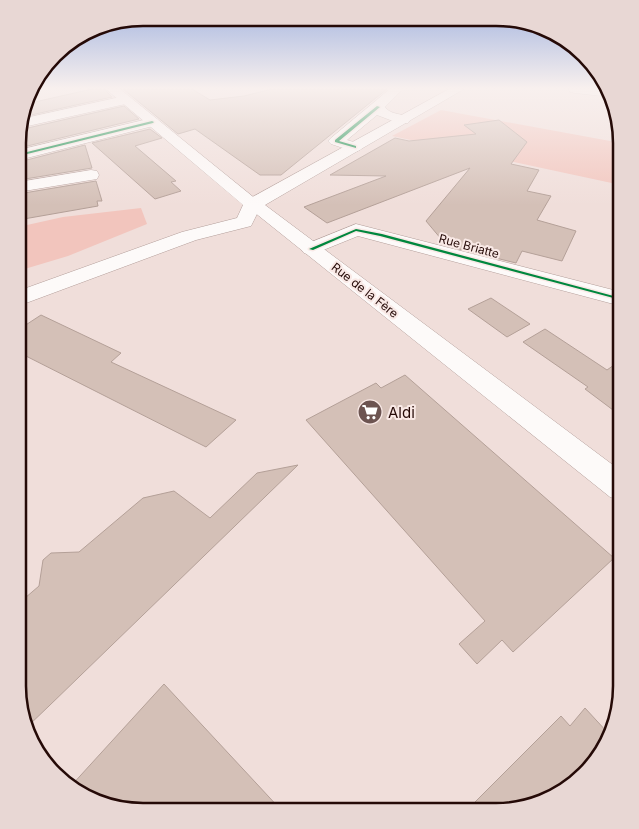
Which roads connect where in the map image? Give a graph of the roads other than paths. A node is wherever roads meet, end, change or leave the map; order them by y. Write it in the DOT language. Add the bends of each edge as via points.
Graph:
graph roads {
  1 [pos="129,128"];
  2 [pos="159,128"];
  3 [pos="352,128"];
  4 [pos="389,128"];
  5 [pos="355,146"];
  6 [pos="26,153"];
  7 [pos="91,175"];
  8 [pos="26,186"];
  9 [pos="253,204"];
  10 [pos="311,248"];
  11 [pos="26,296"];
  12 [pos="613,297"];
  13 [pos="612,481"];
  1 -- 6 [label="main road"];
  2 -- 9 [label="main road, Rue de la Fère"];
  3 -- 5 [label="main road" via="336,141"];
  4 -- 5 [label="main road"];
  5 -- 9 [label="main road"];
  7 -- 8 [label="main road"];
  9 -- 10 [label="main road, Rue de la Fère"];
  9 -- 11 [label="main road" via="244,222 189,236"];
  10 -- 12 [label="main road, Rue Briatte" via="356,230"];
  10 -- 13 [label="main road, Rue de la Fère"];
}
